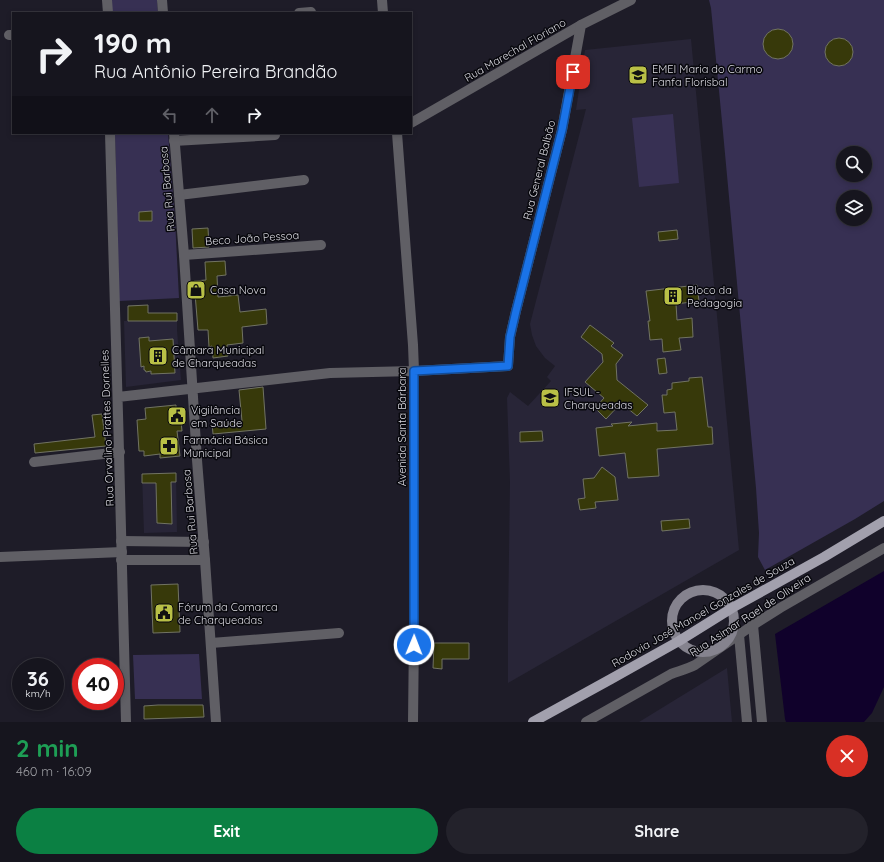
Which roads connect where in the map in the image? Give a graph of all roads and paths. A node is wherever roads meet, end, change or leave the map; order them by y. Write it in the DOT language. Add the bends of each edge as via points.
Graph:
graph roads {
  1 [pos="107,0"];
  2 [pos="162,0"];
  3 [pos="382,0"];
  4 [pos="631,0"];
  5 [pos="108,12"];
  6 [pos="163,12"];
  7 [pos="383,12"];
  8 [pos="582,26"];
  9 [pos="412,122"];
  10 [pos="110,134"];
  11 [pos="397,134"];
  12 [pos="275,135"];
  13 [pos="174,137"];
  14 [pos="304,180"];
  15 [pos="179,195"];
  16 [pos="321,244"];
  17 [pos="184,255"];
  18 [pos="414,371"];
  19 [pos="193,389"];
  20 [pos="118,397"];
  21 [pos="120,452"];
  22 [pos="34,462"];
  23 [pos="884,521"];
  24 [pos="204,542"];
  25 [pos="884,548"];
  26 [pos="122,551"];
  27 [pos="0,557"];
  28 [pos="205,560"];
  29 [pos="732,608"];
  30 [pos="753,625"];
  31 [pos="339,633"];
  32 [pos="739,635"];
  33 [pos="679,641"];
  34 [pos="211,643"];
  35 [pos="721,647"];
  36 [pos="126,722"];
  37 [pos="216,722"];
  38 [pos="413,722"];
  39 [pos="533,722"];
  40 [pos="586,722"];
  41 [pos="747,722"];
  42 [pos="762,722"];
  1 -- 5 [label="street"];
  2 -- 6 [label="street"];
  3 -- 7 [label="street"];
  4 -- 8 [label="street, Rua Marechal Floriano"];
  8 -- 9 [label="street, Rua Marechal Floriano"];
  8 -- 18 [label="street, Rua General Balbão" via="562,130 510,337 508,366"];
  10 -- 20 [label="street, Rua Orvalino Prattes Dornelles"];
  11 -- 18 [label="street, Avenida Santa Bárbara"];
  12 -- 13 [label="street"];
  13 -- 15 [label="street, Rua Rui Barbosa"];
  14 -- 15 [label="street"];
  15 -- 17 [label="street, Rua Rui Barbosa"];
  16 -- 17 [label="street, Beco João Pessoa"];
  17 -- 19 [label="street, Rua Rui Barbosa"];
  18 -- 19 [label="street" via="330,373"];
  18 -- 38 [label="street, Avenida Santa Bárbara"];
  19 -- 20 [label="street"];
  19 -- 24 [label="street, Rua Rui Barbosa"];
  20 -- 21 [label="street, Rua Orvalino Prattes Dornelles"];
  21 -- 22 [label="street"];
  21 -- 26 [label="street, Rua Orvalino Prattes Dornelles"];
  23 -- 29 [label="main road, Rodovia José Manoel Gonzales de Souza"];
  24 -- 26 [label="street"];
  24 -- 28 [label="street, Rua Rui Barbosa"];
  25 -- 30 [label="street, Rua Asimar Rael de Oliveira"];
  26 -- 27 [label="street"];
  26 -- 28 [label="street"];
  26 -- 36 [label="street, Rua Orvalino Prattes Dornelles"];
  28 -- 34 [label="street, Rua Rui Barbosa"];
  29 -- 33 [label="main road, Rodovia José Manoel Gonzales de Souza"];
  29 -- 33 [label="main road" via="719,594 699,590 689,594 675,608 672,618"];
  29 -- 35 [label="main road" via="735,621 733,630"];
  30 -- 32 [label="street, Rua Asimar Rael de Oliveira"];
  30 -- 42 [label="street"];
  31 -- 34 [label="street"];
  32 -- 35 [label="street, Rua Asimar Rael de Oliveira"];
  32 -- 41 [label="street"];
  33 -- 35 [label="main road" via="687,648 701,652"];
  33 -- 39 [label="main road, Rodovia José Manoel Gonzales de Souza"];
  34 -- 37 [label="street, Rua Rui Barbosa"];
  35 -- 40 [label="street, Rua Asimar Rael de Oliveira" via="695,665 671,674"];
}
